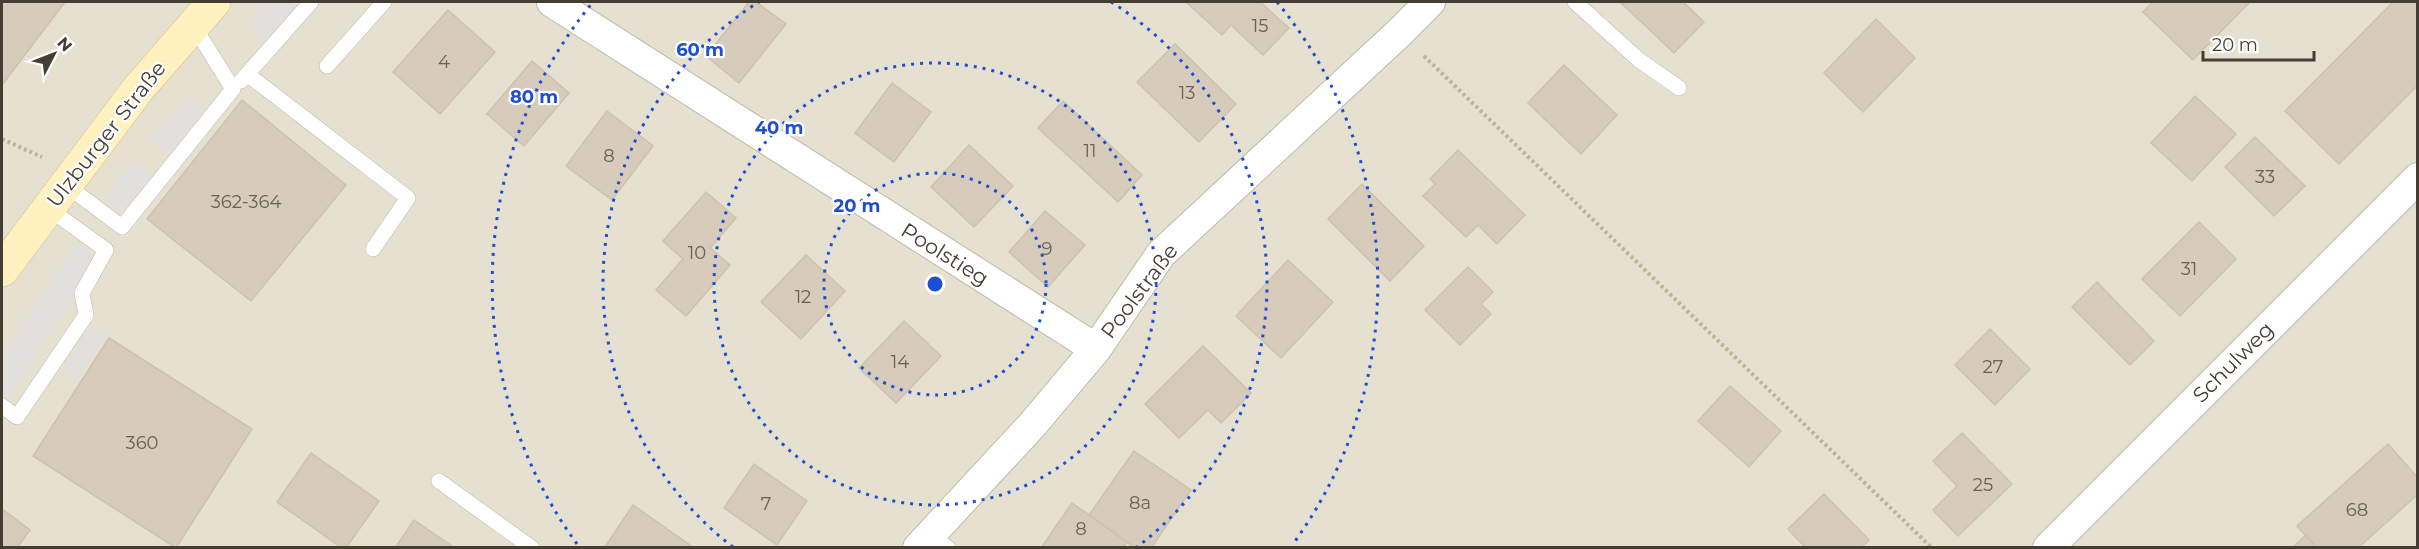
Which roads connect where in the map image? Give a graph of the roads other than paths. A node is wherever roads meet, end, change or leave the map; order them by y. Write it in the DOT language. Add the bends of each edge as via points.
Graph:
graph roads {
  1 [pos="311,2"];
  2 [pos="384,2"];
  3 [pos="552,2"];
  4 [pos="1430,2"];
  5 [pos="1575,2"];
  6 [pos="203,13"];
  7 [pos="327,66"];
  8 [pos="247,74"];
  9 [pos="1678,88"];
  10 [pos="232,89"];
  11 [pos="2418,178"];
  12 [pos="62,190"];
  13 [pos="373,249"];
  14 [pos="2,270"];
  15 [pos="1096,349"];
  16 [pos="2,406"];
  17 [pos="439,481"];
  18 [pos="932,543"];
  19 [pos="532,548"];
  20 [pos="2048,548"];
  1 -- 8 [label="lane"];
  2 -- 7 [label="lane"];
  3 -- 15 [label="street, Poolstieg"];
  4 -- 15 [label="street, Poolstraße" via="1161,254"];
  5 -- 9 [label="lane" via="1639,60"];
  6 -- 10 [label="lane"];
  6 -- 12 [label="main road, Ulzburger Straße" via="138,89"];
  8 -- 10 [label="lane"];
  8 -- 13 [label="lane" via="408,198"];
  10 -- 12 [label="lane" via="122,227"];
  11 -- 20 [label="street, Schulweg"];
  12 -- 14 [label="main road, Ulzburger Straße"];
  12 -- 16 [label="lane" via="106,250 82,292 86,315 17,417"];
  15 -- 18 [label="street, Poolstraße"];
  17 -- 19 [label="lane"];
}
